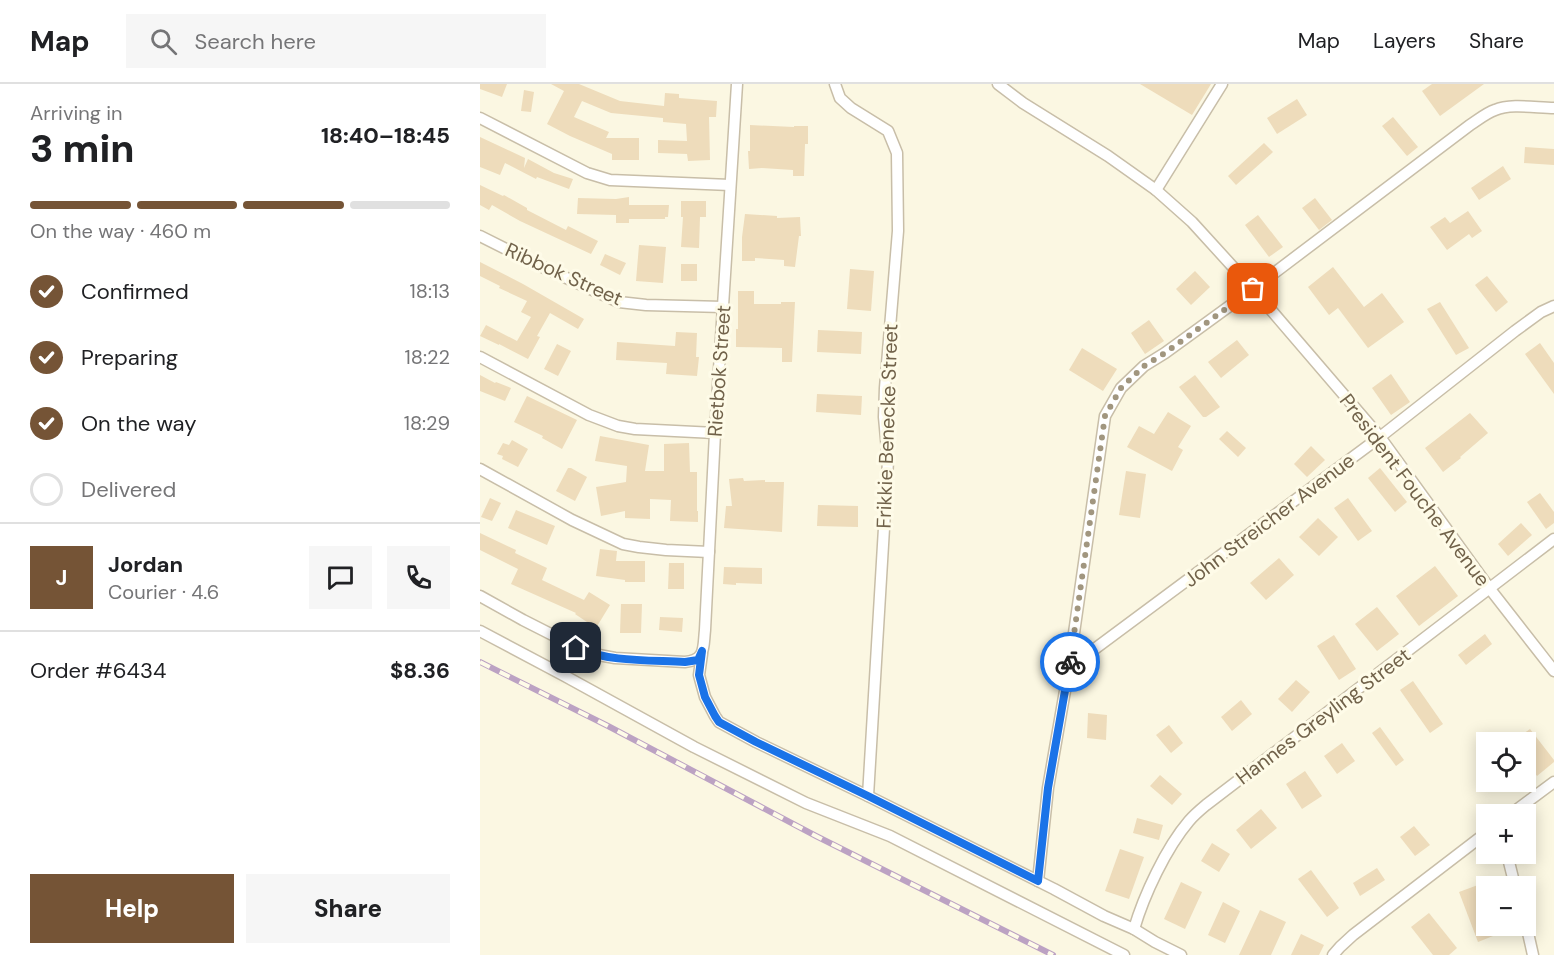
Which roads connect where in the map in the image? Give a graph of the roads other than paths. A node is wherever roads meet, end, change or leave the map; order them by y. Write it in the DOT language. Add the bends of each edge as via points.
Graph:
graph roads {
  1 [pos="735,84"];
  2 [pos="835,84"];
  3 [pos="998,84"];
  4 [pos="1222,84"];
  5 [pos="1554,108"];
  6 [pos="480,118"];
  7 [pos="730,185"];
  8 [pos="1156,190"];
  9 [pos="480,236"];
  10 [pos="1253,289"];
  11 [pos="1554,306"];
  12 [pos="723,307"];
  13 [pos="480,357"];
  14 [pos="715,433"];
  15 [pos="1380,437"];
  16 [pos="480,469"];
  17 [pos="1554,539"];
  18 [pos="709,552"];
  19 [pos="1490,589"];
  20 [pos="480,596"];
  21 [pos="480,631"];
  22 [pos="701,654"];
  23 [pos="1069,668"];
  24 [pos="1554,671"];
  25 [pos="1554,783"];
  26 [pos="868,796"];
  27 [pos="1525,804"];
  28 [pos="1476,841"];
  29 [pos="1038,881"];
  30 [pos="1134,928"];
  31 [pos="1529,936"];
  32 [pos="1124,955"];
  33 [pos="1181,955"];
  34 [pos="1333,955"];
  35 [pos="1533,955"];
  1 -- 7 [label="street, Rietbok Street"];
  2 -- 26 [label="street, Frikkie Benecke Street" via="840,98 851,108 888,131 897,153 898,231 884,407 888,461"];
  3 -- 8 [label="street, President Fouche Avenue"];
  4 -- 8 [label="street"];
  5 -- 10 [label="street" via="1505,107 1487,114"];
  6 -- 7 [label="street" via="610,180"];
  7 -- 12 [label="street, Rietbok Street"];
  8 -- 10 [label="street, President Fouche Avenue" via="1192,222"];
  9 -- 12 [label="street, Ribbok Street" via="619,303"];
  10 -- 15 [label="street, President Fouche Avenue"];
  10 -- 23 [label="street" via="1144,366 1121,388 1105,416"];
  11 -- 15 [label="street, John Streicher Avenue" via="1515,331"];
  12 -- 14 [label="street, Rietbok Street"];
  13 -- 14 [label="street" via="589,416 618,426"];
  14 -- 18 [label="street, Rietbok Street"];
  15 -- 19 [label="street, President Fouche Avenue"];
  15 -- 23 [label="street, John Streicher Avenue"];
  16 -- 18 [label="street" via="623,544"];
  17 -- 19 [label="street, Hannes Greyling Street"];
  18 -- 22 [label="street, Rietbok Street"];
  19 -- 24 [label="street, President Fouche Avenue"];
  19 -- 30 [label="street, Hannes Greyling Street" via="1189,820 1145,896"];
  20 -- 22 [label="street" via="588,653 685,662 698,660"];
  21 -- 32 [label="street" via="694,747 806,803 890,836"];
  22 -- 26 [label="street, Rietbok Street" via="699,675 719,722"];
  23 -- 29 [label="street" via="1048,788"];
  25 -- 27 [label="street"];
  26 -- 29 [label="street, Rietbok Street"];
  28 -- 34 [label="street" via="1353,935"];
  29 -- 30 [label="street, Rietbok Street"];
  30 -- 33 [label="street, Rietbok Street"];
  31 -- 35 [label="street"];
}
